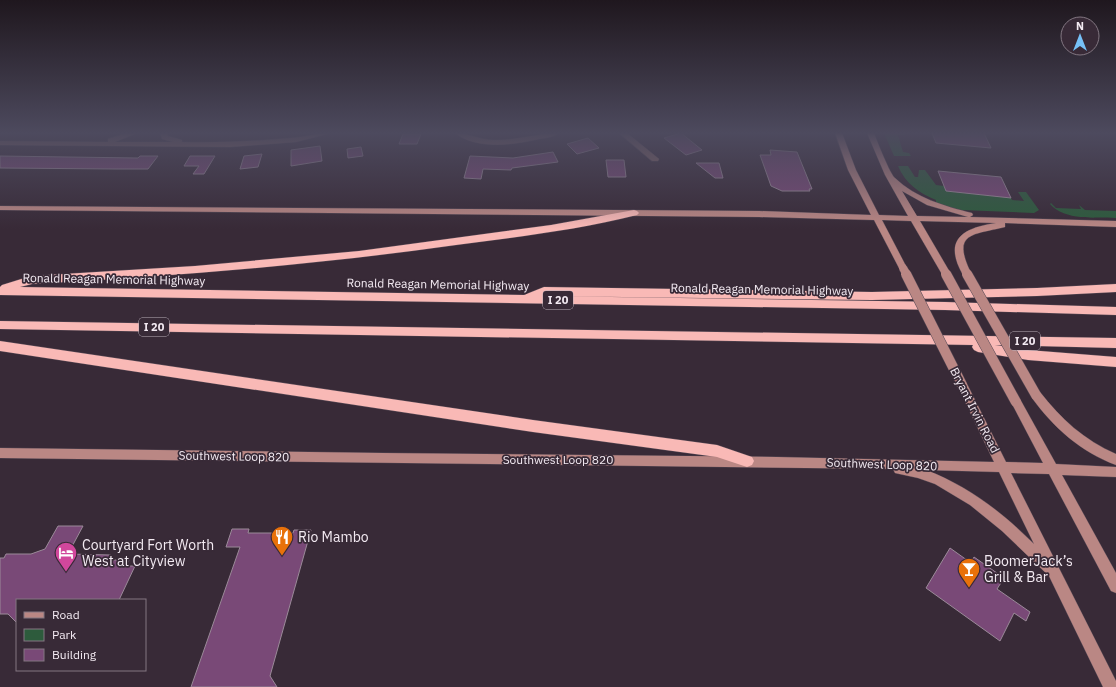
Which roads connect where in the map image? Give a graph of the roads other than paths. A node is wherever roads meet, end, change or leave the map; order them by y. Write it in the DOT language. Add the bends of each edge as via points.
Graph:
graph roads {
  1 [pos="850,165"];
  2 [pos="885,165"];
  3 [pos="889,175"];
  4 [pos="0,208"];
  5 [pos="634,213"];
  6 [pos="876,216"];
  7 [pos="913,218"];
  8 [pos="992,220"];
  9 [pos="1032,221"];
  10 [pos="1116,224"];
  11 [pos="1116,288"];
  12 [pos="0,291"];
  13 [pos="523,300"];
  14 [pos="1116,310"];
  15 [pos="0,325"];
  16 [pos="934,340"];
  17 [pos="1116,343"];
  18 [pos="0,346"];
  19 [pos="1116,362"];
  20 [pos="0,453"];
  21 [pos="1116,460"];
  22 [pos="747,461"];
  23 [pos="870,463"];
  24 [pos="1004,467"];
  25 [pos="1052,469"];
  26 [pos="1116,472"];
  27 [pos="1057,576"];
  28 [pos="1116,581"];
  29 [pos="1111,687"];
  1 -- 6 [label="main road, Bryant Irvin Road"];
  2 -- 3 [label="main road"];
  3 -- 7 [label="main road"];
  3 -- 8 [label="main road" via="909,192 930,204"];
  4 -- 5 [label="main road"];
  5 -- 6 [label="main road"];
  5 -- 12 [label="highway" via="593,223 415,247 249,265 31,280"];
  6 -- 7 [label="main road"];
  6 -- 24 [label="main road, Bryant Irvin Road, bridge"];
  7 -- 8 [label="main road"];
  7 -- 25 [label="main road, bridge"];
  8 -- 9 [label="main road"];
  9 -- 10 [label="main road"];
  9 -- 21 [label="main road, bridge" via="975,230 962,239 958,254 966,273 1049,412 1081,441"];
  11 -- 13 [label="highway" via="872,296 544,291"];
  12 -- 13 [label="highway, Ronald Reagan Memorial Highway / I 20"];
  13 -- 14 [label="highway, Ronald Reagan Memorial Highway / I 20"];
  15 -- 16 [label="highway, I 20"];
  16 -- 17 [label="highway, I 20"];
  16 -- 19 [label="highway" via="1028,355"];
  18 -- 22 [label="highway" via="533,426 718,451"];
  20 -- 22 [label="main road, Southwest Loop 820"];
  22 -- 23 [label="main road, Southwest Loop 820"];
  23 -- 24 [label="main road, Southwest Loop 820"];
  23 -- 27 [label="main road" via="920,473 974,500 1012,531"];
  24 -- 25 [label="main road, Southwest Loop 820"];
  24 -- 27 [label="main road, Bryant Irvin Road"];
  25 -- 26 [label="main road, Southwest Loop 820"];
  25 -- 28 [label="main road"];
  27 -- 29 [label="main road, Bryant Irvin Road"];
}
